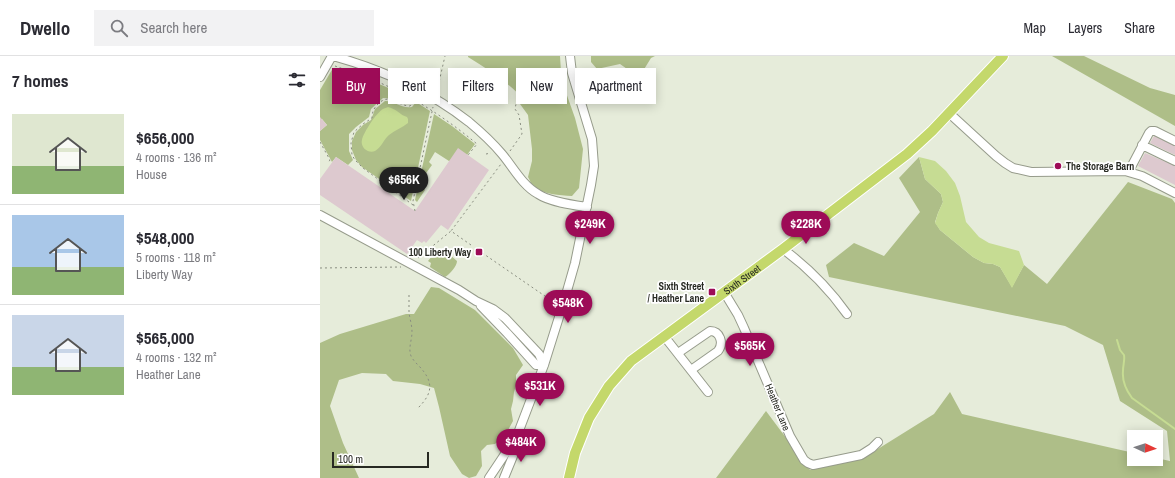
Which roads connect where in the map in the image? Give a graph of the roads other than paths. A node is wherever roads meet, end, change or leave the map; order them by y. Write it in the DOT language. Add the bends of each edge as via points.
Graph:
graph roads {
  1 [pos="332,56"];
  2 [pos="570,56"];
  3 [pos="1003,56"];
  4 [pos="320,76"];
  5 [pos="949,113"];
  6 [pos="1175,140"];
  7 [pos="1142,145"];
  8 [pos="1175,161"];
  9 [pos="1129,171"];
  10 [pos="1175,193"];
  11 [pos="587,208"];
  12 [pos="320,215"];
  13 [pos="783,249"];
  14 [pos="724,292"];
  15 [pos="847,314"];
  16 [pos="664,336"];
  17 [pos="678,353"];
  18 [pos="544,365"];
  19 [pos="691,370"];
  20 [pos="708,392"];
  21 [pos="515,441"];
  22 [pos="878,442"];
  23 [pos="488,478"];
  24 [pos="504,478"];
  25 [pos="569,478"];
  1 -- 4 [label="street"];
  1 -- 11 [label="street" via="380,71 435,99 486,137 530,189 539,195"];
  2 -- 11 [label="street" via="572,73 592,139 594,166"];
  3 -- 5 [label="main road, Sixth Street"];
  5 -- 9 [label="street" via="1005,164 1013,168 1031,172"];
  5 -- 13 [label="main road, Sixth Street" via="907,154"];
  6 -- 7 [label="street" via="1151,131"];
  7 -- 8 [label="street"];
  7 -- 9 [label="street"];
  9 -- 10 [label="street"];
  11 -- 18 [label="street" via="571,278"];
  12 -- 18 [label="street" via="476,301 536,364"];
  13 -- 14 [label="main road, Sixth Street"];
  13 -- 15 [label="street" via="813,276"];
  14 -- 16 [label="main road, Sixth Street"];
  14 -- 22 [label="street, Heather Lane" via="738,315 790,436 804,460 813,465 861,455"];
  16 -- 17 [label="street"];
  16 -- 25 [label="main road, Sixth Street" via="631,362 604,392 583,430"];
  17 -- 19 [label="street"];
  17 -- 19 [label="street" via="710,331 718,334 721,339 718,351"];
  18 -- 21 [label="street"];
  19 -- 20 [label="street"];
  21 -- 23 [label="street"];
  21 -- 24 [label="street" via="513,456"];
}
